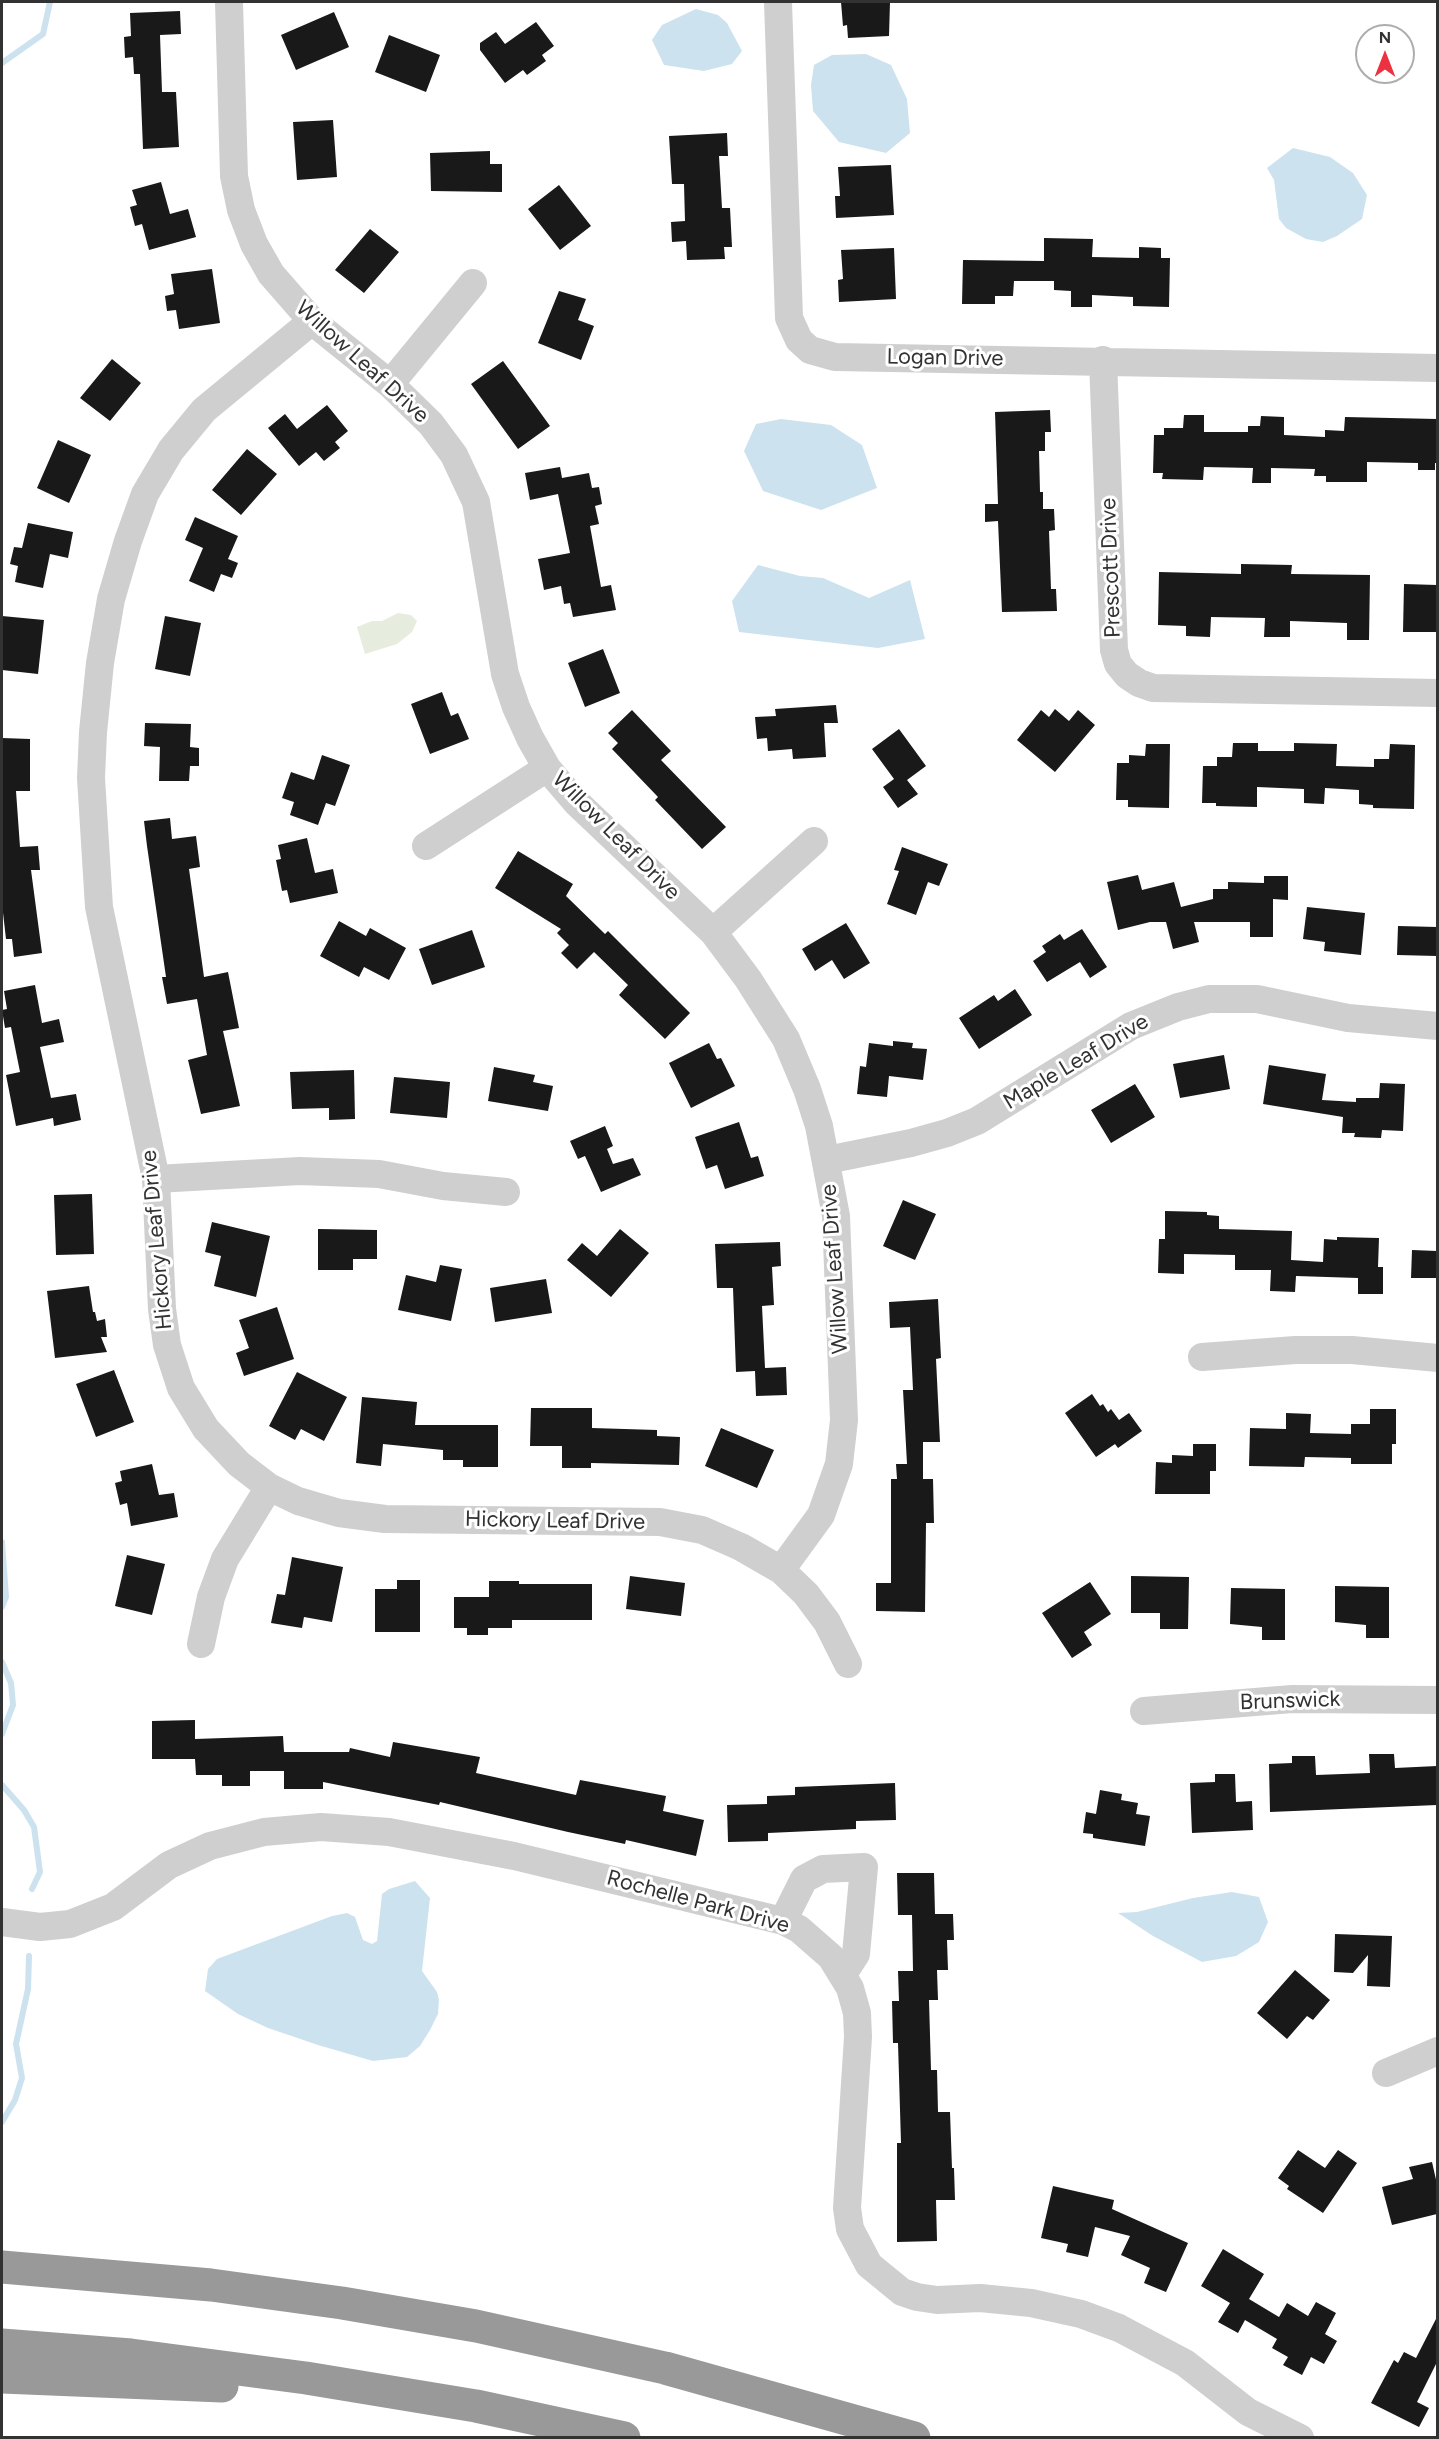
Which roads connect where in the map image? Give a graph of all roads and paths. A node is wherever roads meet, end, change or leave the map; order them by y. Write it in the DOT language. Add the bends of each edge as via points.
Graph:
graph roads {
  1 [pos="229,2"];
  2 [pos="778,2"];
  3 [pos="473,283"];
  4 [pos="312,321"];
  5 [pos="1103,360"];
  6 [pos="1437,368"];
  7 [pos="390,384"];
  8 [pos="1437,693"];
  9 [pos="547,768"];
  10 [pos="814,841"];
  11 [pos="426,846"];
  12 [pos="713,932"];
  13 [pos="1437,1026"];
  14 [pos="827,1161"];
  15 [pos="156,1179"];
  16 [pos="506,1192"];
  17 [pos="1202,1357"];
  18 [pos="1437,1358"];
  19 [pos="268,1487"];
  20 [pos="781,1570"];
  21 [pos="201,1644"];
  22 [pos="848,1664"];
  23 [pos="1437,1700"];
  24 [pos="1144,1711"];
  25 [pos="783,1921"];
  26 [pos="2,1922"];
  27 [pos="843,1974"];
  28 [pos="1437,2051"];
  29 [pos="1386,2073"];
  30 [pos="2,2267"];
  31 [pos="2,2345"];
  32 [pos="2,2377"];
  33 [pos="400,2393"];
  34 [pos="624,2438"];
  35 [pos="914,2438"];
  36 [pos="1300,2438"];
  1 -- 4 [label="street, Willow Leaf Drive" via="234,176 241,210 271,274"];
  2 -- 5 [label="street, Logan Drive" via="789,310 799,340 810,350 835,357"];
  3 -- 7 [label="street"];
  4 -- 7 [label="street, Willow Leaf Drive"];
  4 -- 15 [label="street, Hickory Leaf Drive" via="204,410 171,450 145,494 111,600 93,732 91,778 99,907"];
  5 -- 6 [label="street, Logan Drive"];
  5 -- 8 [label="street, Prescott Drive" via="1113,650 1127,675 1153,688"];
  7 -- 9 [label="street, Willow Leaf Drive" via="431,424 454,455 476,502 505,674 516,707"];
  9 -- 11 [label="street"];
  9 -- 12 [label="street, Willow Leaf Drive" via="576,802"];
  10 -- 12 [label="street"];
  12 -- 14 [label="street, Willow Leaf Drive" via="786,1039 807,1089"];
  13 -- 14 [label="street, Maple Leaf Drive" via="1348,1018 1257,999 1209,999 1161,1012 1131,1026 977,1121 911,1143"];
  14 -- 20 [label="street, Willow Leaf Drive" via="836,1216 844,1420 839,1464 821,1515"];
  15 -- 16 [label="street" via="300,1171 357,1173"];
  15 -- 19 [label="street, Hickory Leaf Drive" via="162,1309 167,1345 181,1388 206,1429 239,1464"];
  17 -- 18 [label="street" via="1352,1350"];
  19 -- 20 [label="street, Hickory Leaf Drive" via="339,1513 385,1519 660,1522 702,1530"];
  19 -- 21 [label="street" via="225,1559 211,1597"];
  20 -- 22 [label="street, Hickory Leaf Drive" via="827,1622"];
  23 -- 24 [label="street, Brunswick" via="1292,1699"];
  25 -- 26 [label="street, Rochelle Park Drive" via="514,1856 389,1832 321,1827 264,1832 210,1846 169,1865 113,1907 70,1924 40,1927"];
  25 -- 27 [label="street, Rochelle Park Drive" via="814,1940"];
  25 -- 27 [label="street" via="804,1879 823,1869 864,1868 856,1954"];
  27 -- 36 [label="street, Rochelle Park Drive" via="857,2013 858,2037 847,2208 850,2229 868,2265 902,2292 917,2297 1031,2303 1081,2314 1119,2328 1185,2363 1248,2412"];
  28 -- 29 [label="street"];
  30 -- 35 [label="highway" via="211,2285 455,2322 665,2367"];
  31 -- 33 [label="highway" via="199,2363"];
  32 -- 33 [label="highway"];
  33 -- 34 [label="highway"];
}
